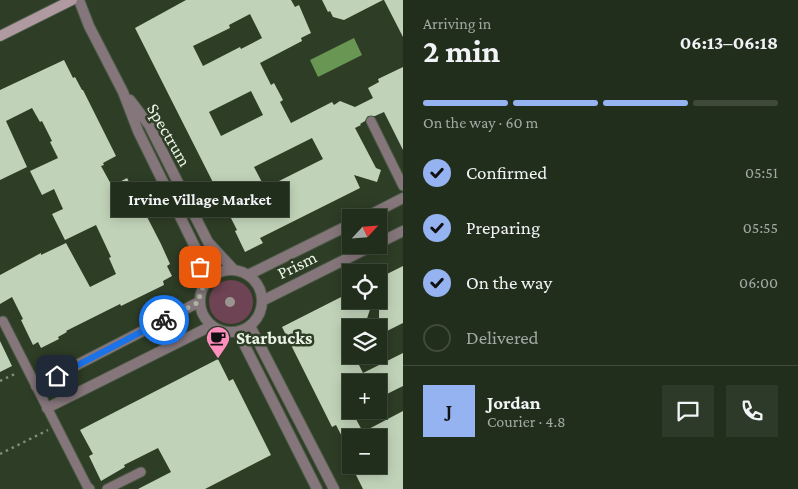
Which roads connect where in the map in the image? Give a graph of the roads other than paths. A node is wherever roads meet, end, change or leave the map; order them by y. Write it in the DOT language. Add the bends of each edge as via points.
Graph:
graph roads {
  1 [pos="72,0"];
  2 [pos="79,0"];
  3 [pos="0,36"];
  4 [pos="123,92"];
  5 [pos="371,121"];
  6 [pos="403,186"];
  7 [pos="403,198"];
  8 [pos="382,209"];
  9 [pos="342,228"];
  10 [pos="403,231"];
  11 [pos="388,238"];
  12 [pos="356,254"];
  13 [pos="234,270"];
  14 [pos="248,275"];
  15 [pos="204,285"];
  16 [pos="262,301"];
  17 [pos="199,302"];
  18 [pos="3,321"];
  19 [pos="211,326"];
  20 [pos="250,326"];
  21 [pos="238,332"];
  22 [pos="36,386"];
  23 [pos="47,408"];
  24 [pos="141,472"];
  25 [pos="90,489"];
  26 [pos="107,489"];
  27 [pos="317,489"];
  28 [pos="334,489"];
  1 -- 3 [label="street"];
  2 -- 4 [label="street, Spectrum"];
  4 -- 13 [label="street, Spectrum" via="149,125 208,242"];
  4 -- 15 [label="street, Spectrum" via="138,131 196,249"];
  5 -- 6 [label="lane"];
  7 -- 8 [label="street"];
  9 -- 14 [label="street, Prism"];
  10 -- 11 [label="street"];
  12 -- 16 [label="street, Prism"];
  13 -- 14 [label="street"];
  13 -- 15 [label="street" via="217,273"];
  14 -- 16 [label="street" via="256,284"];
  15 -- 17 [label="street"];
  16 -- 20 [label="street" via="258,318"];
  17 -- 19 [label="street" via="203,317"];
  17 -- 22 [label="street"];
  18 -- 22 [label="lane"];
  19 -- 21 [label="street" via="227,333"];
  19 -- 23 [label="street"];
  20 -- 21 [label="street"];
  20 -- 28 [label="street"];
  21 -- 27 [label="street"];
  22 -- 23 [label="lane"];
  23 -- 25 [label="lane"];
  24 -- 26 [label="lane"];
}
